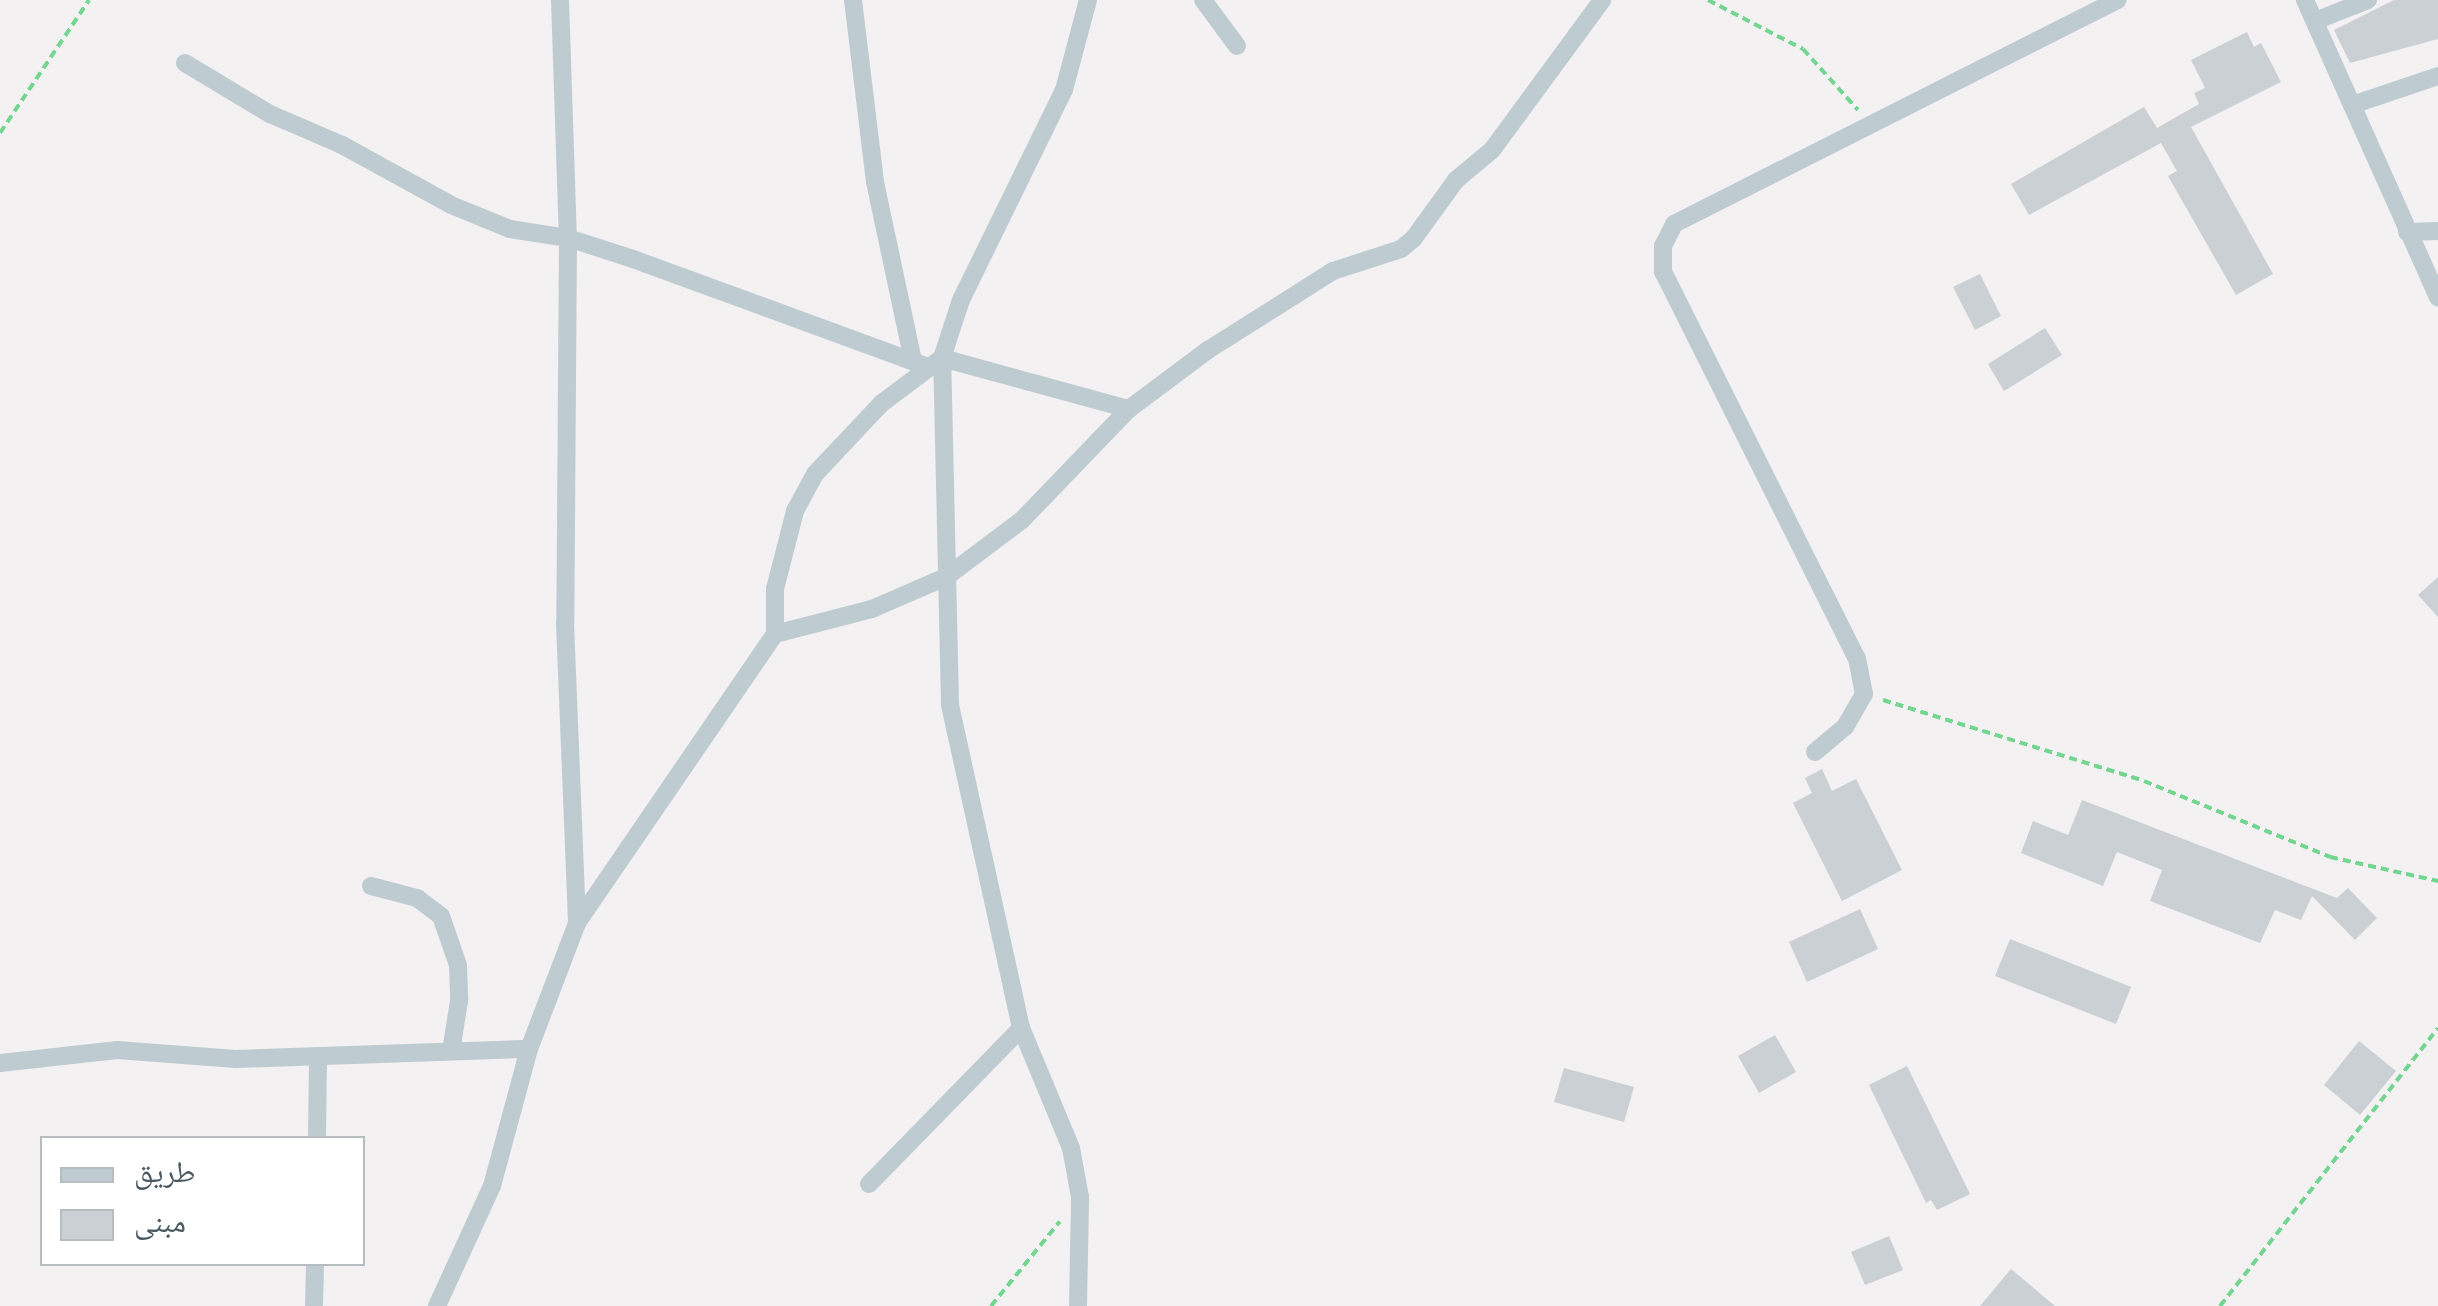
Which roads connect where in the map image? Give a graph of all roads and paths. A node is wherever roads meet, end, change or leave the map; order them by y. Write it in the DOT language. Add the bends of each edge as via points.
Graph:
graph roads {
  1 [pos="89,0"];
  2 [pos="560,0"];
  3 [pos="854,0"];
  4 [pos="1088,0"];
  5 [pos="1202,0"];
  6 [pos="1602,0"];
  7 [pos="1708,0"];
  8 [pos="2118,0"];
  9 [pos="2305,0"];
  10 [pos="2368,0"];
  11 [pos="2315,21"];
  12 [pos="1236,46"];
  13 [pos="185,62"];
  14 [pos="2438,76"];
  15 [pos="2352,104"];
  16 [pos="1872,124"];
  17 [pos="0,134"];
  18 [pos="2407,232"];
  19 [pos="2438,232"];
  20 [pos="568,238"];
  21 [pos="2438,298"];
  22 [pos="927,362"];
  23 [pos="1128,409"];
  24 [pos="946,577"];
  25 [pos="775,634"];
  26 [pos="1864,694"];
  27 [pos="1815,752"];
  28 [pos="2438,881"];
  29 [pos="371,886"];
  30 [pos="577,923"];
  31 [pos="1021,1028"];
  32 [pos="2438,1028"];
  33 [pos="529,1049"];
  34 [pos="451,1051"];
  35 [pos="318,1058"];
  36 [pos="0,1063"];
  37 [pos="317,1136"];
  38 [pos="869,1184"];
  39 [pos="1080,1197"];
  40 [pos="315,1266"];
  41 [pos="314,1306"];
  42 [pos="437,1306"];
  43 [pos="991,1306"];
  44 [pos="1078,1306"];
  45 [pos="2220,1306"];
  1 -- 17 [label="path"];
  2 -- 20 [label="street"];
  3 -- 22 [label="street" via="876,182"];
  4 -- 22 [label="street" via="1064,90"];
  5 -- 12 [label="street"];
  6 -- 23 [label="street" via="1492,150 1444,194 1414,238 1391,253 1333,271"];
  7 -- 16 [label="path" via="1803,49"];
  8 -- 16 [label="street"];
  9 -- 11 [label="street"];
  10 -- 11 [label="street"];
  11 -- 15 [label="street"];
  13 -- 20 [label="street" via="270,114 451,205 510,229"];
  14 -- 15 [label="street"];
  15 -- 18 [label="street"];
  16 -- 26 [label="street" via="1674,224 1663,246 1664,272 1857,659"];
  18 -- 19 [label="street"];
  18 -- 21 [label="street"];
  20 -- 22 [label="street"];
  20 -- 30 [label="street" via="564,623"];
  22 -- 23 [label="street"];
  22 -- 24 [label="street"];
  22 -- 25 [label="street" via="815,474 795,511 775,589"];
  23 -- 24 [label="street" via="1022,520"];
  24 -- 25 [label="street" via="872,609"];
  24 -- 31 [label="street" via="950,704"];
  25 -- 30 [label="street"];
  26 -- 27 [label="street" via="1845,727"];
  26 -- 28 [label="path" via="2144,781 2330,857"];
  29 -- 34 [label="street" via="417,898 441,916 458,965"];
  30 -- 33 [label="street"];
  31 -- 38 [label="street"];
  31 -- 39 [label="street" via="1071,1148"];
  32 -- 45 [label="path"];
  33 -- 34 [label="street"];
  33 -- 42 [label="street" via="492,1186"];
  34 -- 35 [label="street"];
  35 -- 36 [label="street" via="117,1050"];
  35 -- 37 [label="street"];
  39 -- 43 [label="path"];
  39 -- 44 [label="street"];
  40 -- 41 [label="street"];
}
